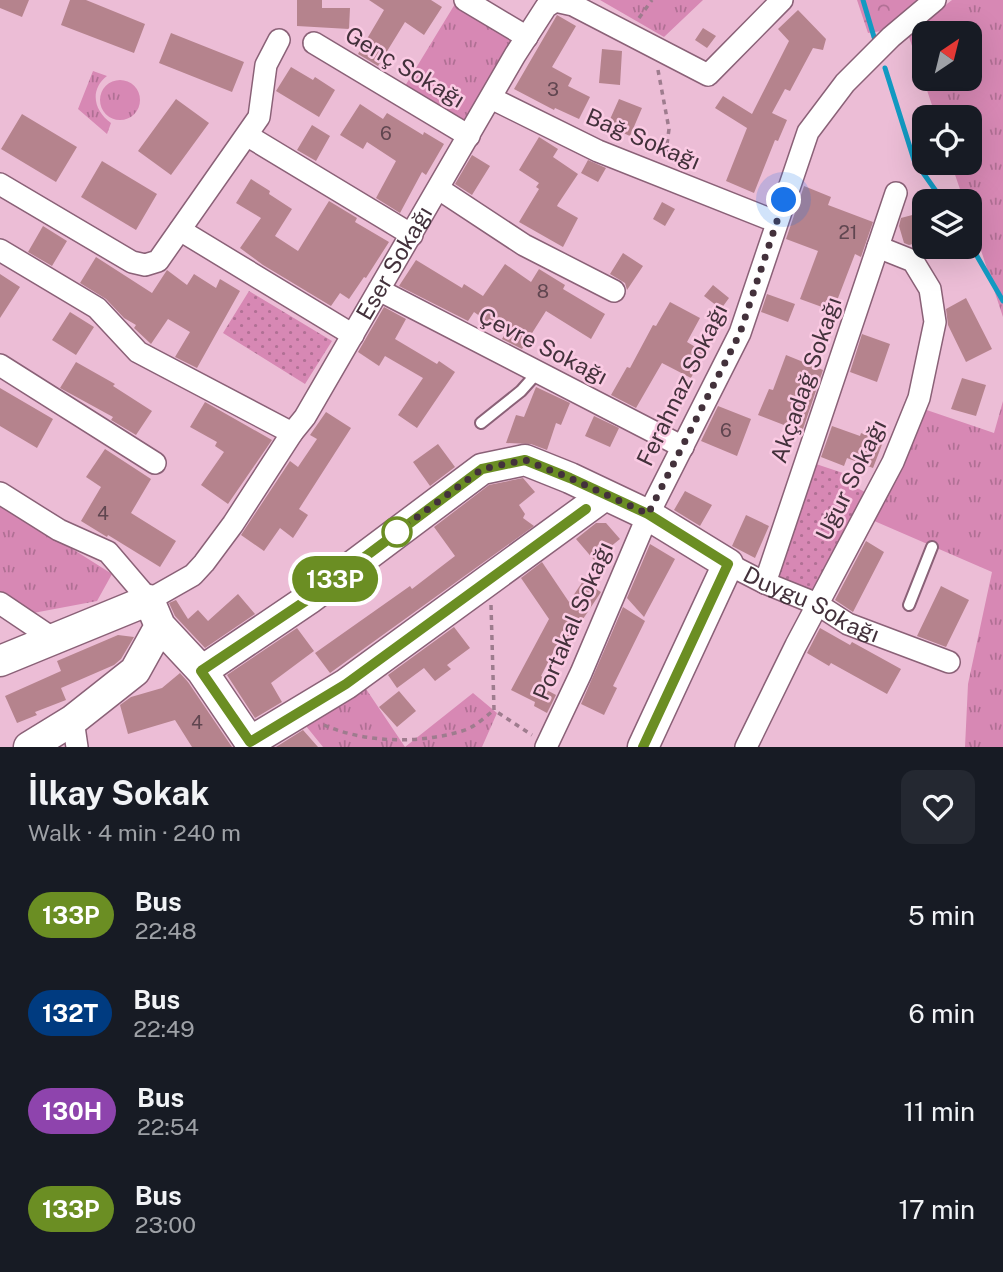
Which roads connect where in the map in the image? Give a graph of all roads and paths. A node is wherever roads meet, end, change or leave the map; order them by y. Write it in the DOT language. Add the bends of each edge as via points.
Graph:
graph roads {
  1 [pos="466,0"];
  2 [pos="652,0"];
  3 [pos="782,0"];
  4 [pos="935,0"];
  5 [pos="628,33"];
  6 [pos="527,37"];
  7 [pos="279,40"];
  8 [pos="314,43"];
  9 [pos="655,47"];
  10 [pos="491,98"];
  11 [pos="248,136"];
  12 [pos="469,136"];
  13 [pos="663,177"];
  14 [pos="0,184"];
  15 [pos="439,189"];
  16 [pos="896,193"];
  17 [pos="776,222"];
  18 [pos="180,230"];
  19 [pos="412,235"];
  20 [pos="878,247"];
  21 [pos="0,250"];
  22 [pos="379,290"];
  23 [pos="614,291"];
  24 [pos="353,335"];
  25 [pos="0,365"];
  26 [pos="537,373"];
  27 [pos="481,423"];
  28 [pos="292,433"];
  29 [pos="683,447"];
  30 [pos="155,463"];
  31 [pos="0,493"];
  32 [pos="605,495"];
  33 [pos="648,514"];
  34 [pos="932,547"];
  35 [pos="728,564"];
  36 [pos="490,579"];
  37 [pos="765,583"];
  38 [pos="0,603"];
  39 [pos="817,604"];
  40 [pos="909,605"];
  41 [pos="154,613"];
  42 [pos="55,640"];
  43 [pos="0,661"];
  44 [pos="949,662"];
  45 [pos="201,671"];
  46 [pos="494,710"];
  47 [pos="299,714"];
  48 [pos="75,734"];
  49 [pos="547,744"];
  50 [pos="247,745"];
  51 [pos="29,747"];
  52 [pos="643,747"];
  53 [pos="746,747"];
  1 -- 6 [label="street"];
  2 -- 5 [label="path"];
  3 -- 9 [label="street, Eser Sokağı" via="708,75"];
  4 -- 17 [label="street, Ferahnaz Sokağı" via="845,83 808,132"];
  5 -- 6 [label="street, Eser Sokağı" via="573,5 555,1"];
  5 -- 9 [label="street, Eser Sokağı"];
  6 -- 10 [label="street, Eser Sokağı"];
  7 -- 11 [label="street" via="266,65 259,117"];
  8 -- 12 [label="street, Genç Sokağı"];
  9 -- 13 [label="path" via="669,129"];
  10 -- 12 [label="street, Eser Sokağı"];
  10 -- 13 [label="street, Bağ Sokağı" via="598,151"];
  11 -- 18 [label="street"];
  11 -- 19 [label="street"];
  12 -- 15 [label="street, Eser Sokağı"];
  13 -- 17 [label="street, Bağ Sokağı"];
  14 -- 18 [label="street" via="132,262 158,261"];
  15 -- 19 [label="street, Eser Sokağı"];
  15 -- 23 [label="street" via="524,245"];
  16 -- 20 [label="street, Akçadağ Sokağı"];
  17 -- 29 [label="street, Ferahnaz Sokağı" via="740,333"];
  18 -- 24 [label="street"];
  19 -- 22 [label="street, Eser Sokağı"];
  20 -- 37 [label="street, Akçadağ Sokağı"];
  20 -- 39 [label="street, Uğur Sokağı" via="914,261 930,289 935,322 919,398 893,462"];
  21 -- 28 [label="street" via="97,308 138,352"];
  22 -- 24 [label="street, Eser Sokağı"];
  22 -- 26 [label="street, Çevre Sokağı"];
  24 -- 28 [label="street, Eser Sokağı"];
  25 -- 30 [label="street"];
  26 -- 27 [label="lane"];
  26 -- 29 [label="street, Çevre Sokağı"];
  28 -- 41 [label="street, Eser Sokağı" via="204,563"];
  29 -- 33 [label="street, Ferahnaz Sokağı"];
  31 -- 41 [label="street" via="59,530 108,552"];
  32 -- 33 [label="street, Duygu Sokağı"];
  32 -- 36 [label="street"];
  32 -- 45 [label="street, Duygu Sokağı" via="525,460 482,469 310,598"];
  33 -- 35 [label="street, Duygu Sokağı"];
  33 -- 49 [label="street, Portakal Sokağı"];
  34 -- 40 [label="lane"];
  35 -- 37 [label="street, Duygu Sokağı"];
  35 -- 52 [label="street"];
  36 -- 46 [label="path"];
  36 -- 47 [label="street"];
  37 -- 39 [label="street, Duygu Sokağı"];
  38 -- 42 [label="street"];
  39 -- 44 [label="street, Duygu Sokağı" via="848,624"];
  39 -- 53 [label="street, Uğur Sokağı"];
  41 -- 42 [label="street, Eser Sokağı"];
  41 -- 45 [label="street"];
  41 -- 48 [label="street" via="135,671"];
  42 -- 43 [label="street, Eser Sokağı"];
  45 -- 50 [label="street"];
  46 -- 47 [label="path" via="465,730 411,740 345,734"];
  46 -- 49 [label="path"];
  47 -- 50 [label="street"];
  48 -- 51 [label="street"];
}
